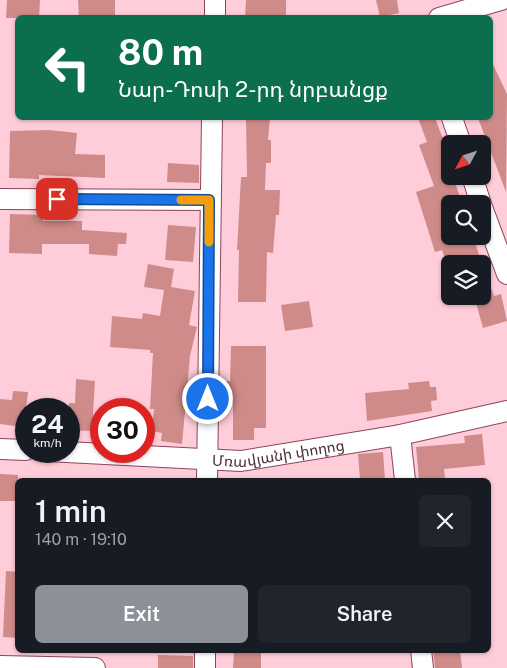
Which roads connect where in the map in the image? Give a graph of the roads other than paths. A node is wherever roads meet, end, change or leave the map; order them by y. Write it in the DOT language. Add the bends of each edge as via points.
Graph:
graph roads {
  1 [pos="215,0"];
  2 [pos="501,0"];
  3 [pos="215,15"];
  4 [pos="449,15"];
  5 [pos="212,120"];
  6 [pos="453,120"];
  7 [pos="458,135"];
  8 [pos="0,199"];
  9 [pos="209,200"];
  10 [pos="491,230"];
  11 [pos="507,274"];
  12 [pos="507,411"];
  13 [pos="400,435"];
  14 [pos="0,449"];
  15 [pos="15,450"];
  16 [pos="80,452"];
  17 [pos="207,458"];
  18 [pos="207,478"];
  19 [pos="405,478"];
  20 [pos="206,653"];
  21 [pos="422,653"];
  22 [pos="0,666"];
  23 [pos="95,668"];
  24 [pos="205,668"];
  25 [pos="423,668"];
  1 -- 3 [label="street"];
  2 -- 4 [label="street"];
  5 -- 9 [label="street"];
  6 -- 7 [label="street"];
  8 -- 9 [label="street"];
  9 -- 17 [label="street"];
  10 -- 11 [label="street"];
  12 -- 13 [label="street, Մռավյանի փողոց"];
  13 -- 17 [label="street, Մռավյանի փողոց" via="241,461"];
  13 -- 19 [label="street"];
  14 -- 15 [label="street"];
  16 -- 17 [label="street, Մռավյանի փողոց"];
  17 -- 18 [label="street"];
  20 -- 24 [label="street"];
  21 -- 25 [label="street"];
  22 -- 23 [label="street"];
}
